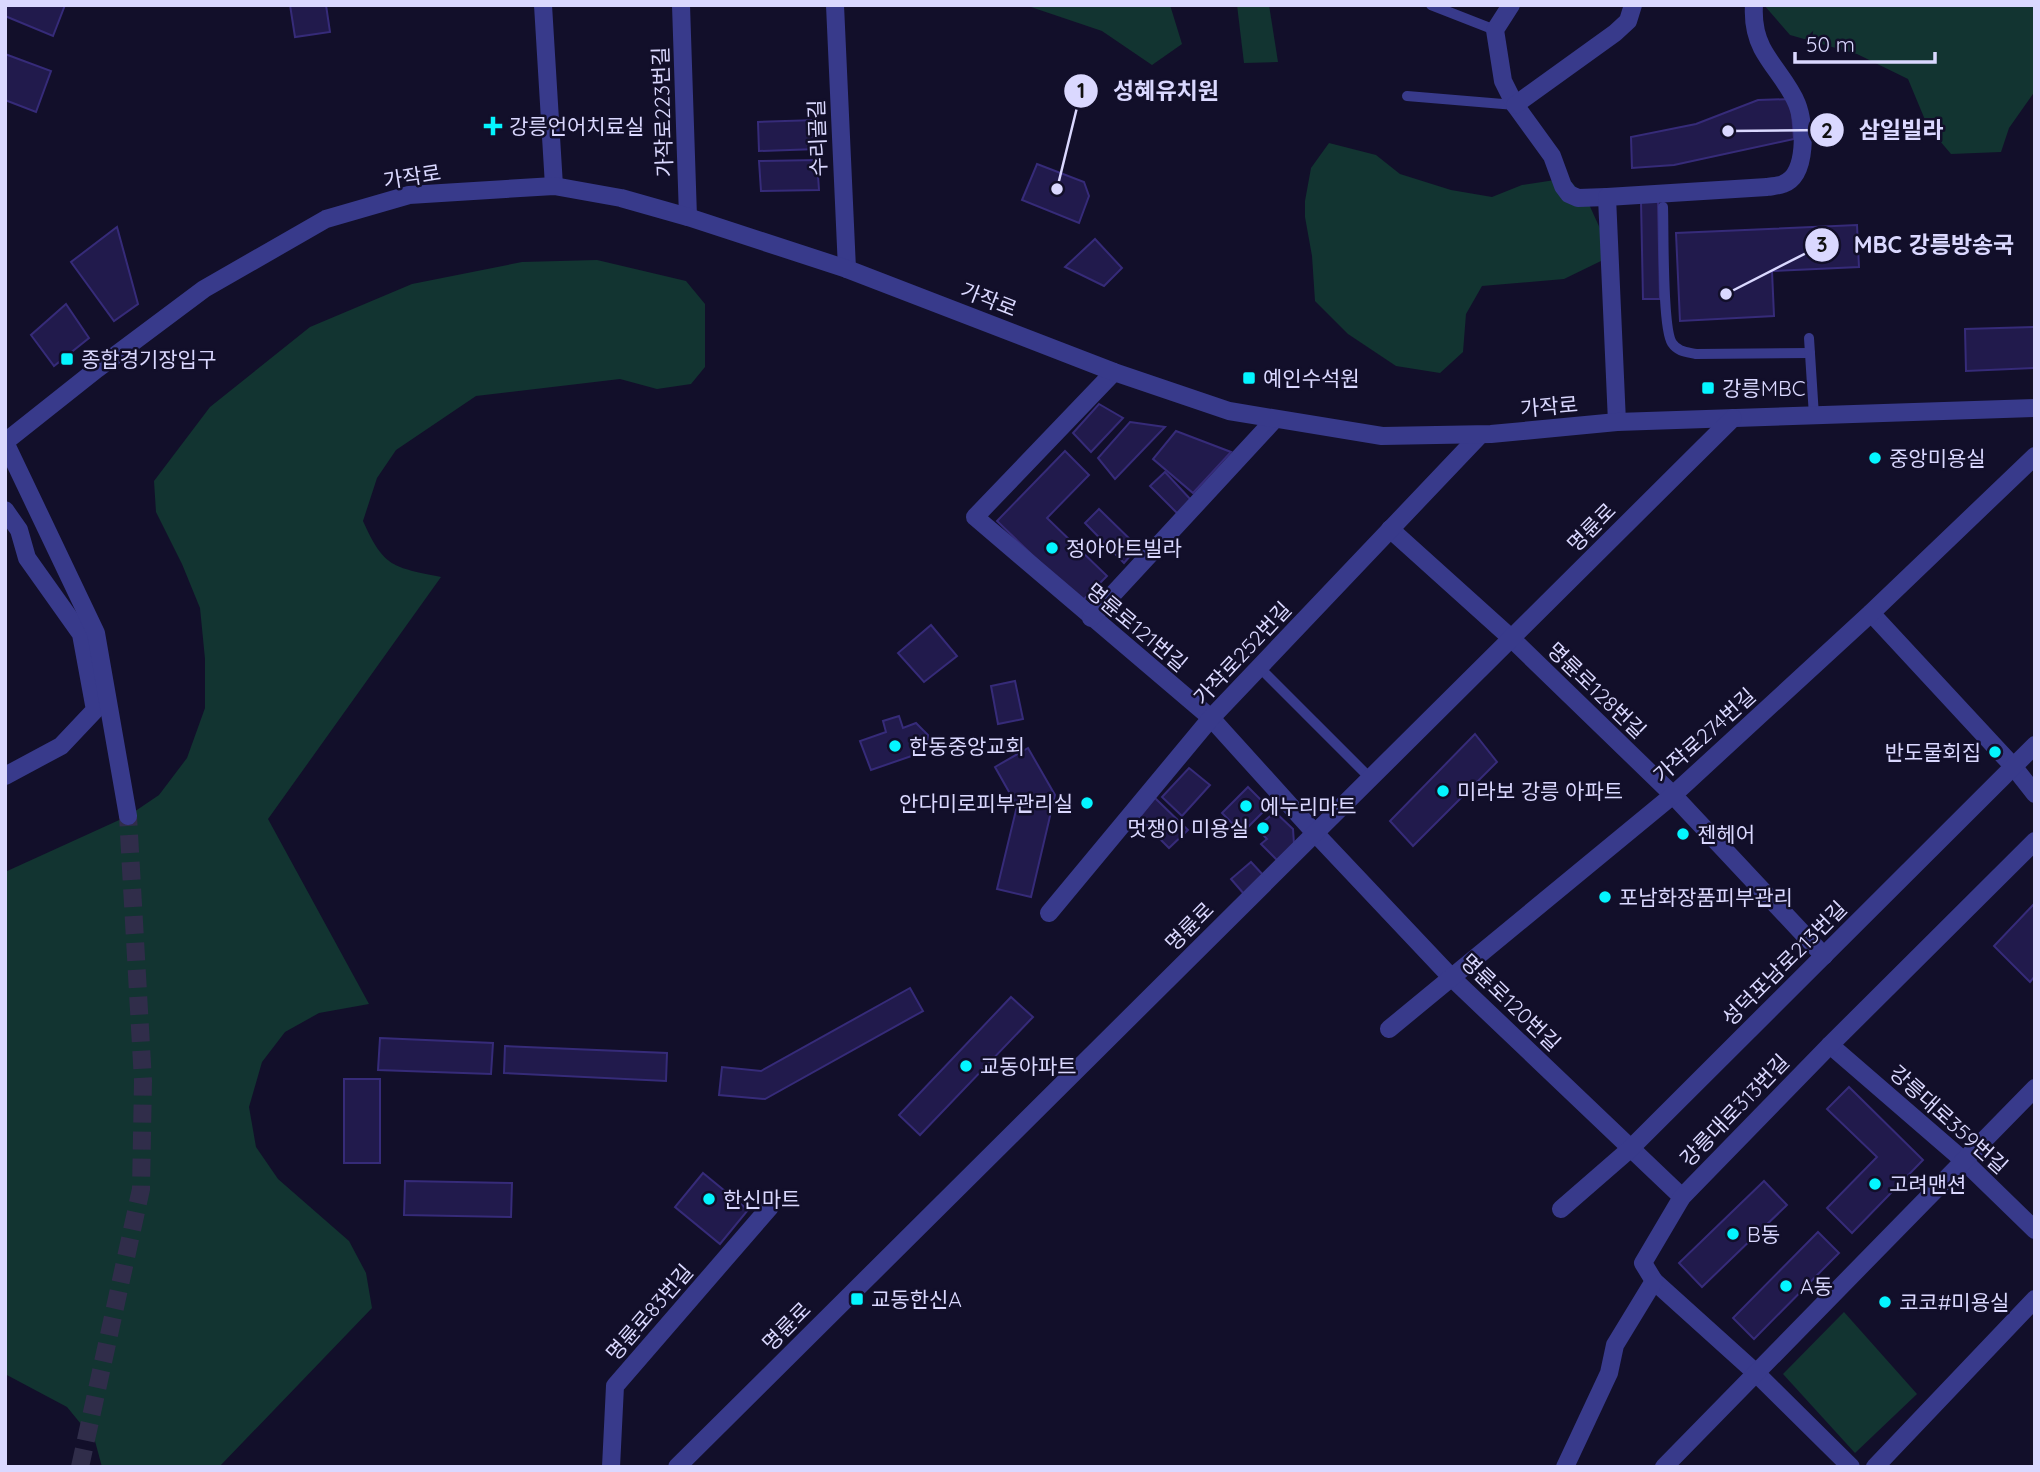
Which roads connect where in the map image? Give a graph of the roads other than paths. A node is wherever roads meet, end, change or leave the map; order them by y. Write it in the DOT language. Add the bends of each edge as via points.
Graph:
graph roads {
  1 [pos="543,5"];
  2 [pos="681,5"];
  3 [pos="835,5"];
  4 [pos="1431,5"];
  5 [pos="1511,5"];
  6 [pos="1633,5"];
  7 [pos="1754,5"];
  8 [pos="1495,30"];
  9 [pos="1407,96"];
  10 [pos="1515,105"];
  11 [pos="554,186"];
  12 [pos="1607,197"];
  13 [pos="1663,207"];
  14 [pos="688,217"];
  15 [pos="847,269"];
  16 [pos="1809,338"];
  17 [pos="1810,353"];
  18 [pos="1114,372"];
  19 [pos="2035,408"];
  20 [pos="1814,416"];
  21 [pos="1732,418"];
  22 [pos="1275,419"];
  23 [pos="1617,422"];
  24 [pos="1480,435"];
  25 [pos="5,442"];
  26 [pos="2035,456"];
  27 [pos="5,510"];
  28 [pos="1390,529"];
  29 [pos="1871,613"];
  30 [pos="1091,618"];
  31 [pos="1511,638"];
  32 [pos="1259,667"];
  33 [pos="1211,718"];
  34 [pos="2035,745"];
  35 [pos="2013,766"];
  36 [pos="5,776"];
  37 [pos="1370,778"];
  38 [pos="2035,794"];
  39 [pos="1673,795"];
  40 [pos="128,816"];
  41 [pos="1315,833"];
  42 [pos="2035,841"];
  43 [pos="1049,913"];
  44 [pos="1824,956"];
  45 [pos="1451,977"];
  46 [pos="1390,1030"];
  47 [pos="1830,1045"];
  48 [pos="2035,1088"];
  49 [pos="1630,1149"];
  50 [pos="1963,1160"];
  51 [pos="1682,1197"];
  52 [pos="770,1207"];
  53 [pos="1561,1209"];
  54 [pos="2035,1230"];
  55 [pos="1654,1281"];
  56 [pos="2035,1299"];
  57 [pos="1756,1373"];
  58 [pos="611,1467"];
  59 [pos="677,1467"];
  60 [pos="1565,1467"];
  61 [pos="1664,1467"];
  62 [pos="1851,1467"];
  63 [pos="1875,1467"];
  1 -- 11 [label="street"];
  2 -- 14 [label="street, 가작로223번길"];
  3 -- 15 [label="street, 수리골길"];
  4 -- 8 [label="lane"];
  5 -- 8 [label="street"];
  6 -- 10 [label="street" via="1628,21 1615,33"];
  7 -- 12 [label="street" via="1762,47 1798,105 1802,147 1794,176 1784,184 1767,187"];
  8 -- 10 [label="street" via="1503,81"];
  9 -- 10 [label="lane"];
  10 -- 12 [label="street" via="1552,156 1569,194"];
  11 -- 14 [label="street, 가작로"];
  11 -- 25 [label="street, 가작로" via="409,195 326,219 204,289"];
  12 -- 23 [label="street"];
  13 -- 17 [label="lane" via="1666,323 1673,345 1696,354"];
  14 -- 15 [label="street, 가작로"];
  15 -- 18 [label="street, 가작로"];
  16 -- 17 [label="lane"];
  17 -- 20 [label="lane"];
  18 -- 22 [label="street, 가작로" via="1229,411"];
  18 -- 30 [label="street, 명륜로121번길" via="975,517"];
  19 -- 20 [label="street, 가작로"];
  20 -- 21 [label="street, 가작로"];
  21 -- 23 [label="street, 가작로"];
  21 -- 31 [label="street, 명륜로"];
  22 -- 24 [label="street, 가작로" via="1382,436"];
  22 -- 30 [label="street"];
  23 -- 24 [label="street, 가작로"];
  24 -- 28 [label="street, 가작로252번길"];
  25 -- 40 [label="street" via="96,634"];
  26 -- 29 [label="street, 가작로274번길"];
  27 -- 36 [label="street" via="19,530 27,558 82,634 95,710 61,746"];
  28 -- 31 [label="street, 명륜로128번길"];
  28 -- 32 [label="street, 가작로252번길"];
  29 -- 35 [label="street"];
  29 -- 39 [label="street, 가작로274번길"];
  30 -- 33 [label="street, 명륜로121번길"];
  31 -- 37 [label="street, 명륜로"];
  31 -- 39 [label="street, 명륜로128번길"];
  32 -- 33 [label="street, 가작로252번길"];
  32 -- 37 [label="lane"];
  33 -- 41 [label="street, 명륜로121번길"];
  33 -- 43 [label="street, 가작로252번길"];
  34 -- 35 [label="street, 성덕포남로213번길"];
  35 -- 38 [label="street"];
  35 -- 44 [label="street, 성덕포남로213번길"];
  37 -- 41 [label="street, 명륜로"];
  39 -- 44 [label="street, 명륜로128번길"];
  39 -- 45 [label="street, 가작로274번길"];
  41 -- 45 [label="street, 명륜로120번길"];
  41 -- 59 [label="street, 명륜로"];
  42 -- 47 [label="street, 강릉대로313번길"];
  44 -- 49 [label="street, 성덕포남로213번길"];
  45 -- 46 [label="street, 가작로274번길"];
  45 -- 49 [label="street, 명륜로120번길"];
  47 -- 50 [label="street, 강릉대로359번길"];
  47 -- 51 [label="street, 강릉대로313번길"];
  48 -- 50 [label="street"];
  49 -- 51 [label="street, 명륜로120번길"];
  49 -- 53 [label="street, 성덕포남로213번길"];
  50 -- 54 [label="street, 강릉대로359번길"];
  50 -- 57 [label="street"];
  51 -- 55 [label="street, 강릉대로313번길" via="1643,1263"];
  52 -- 58 [label="street, 명륜로83번길" via="615,1386"];
  55 -- 57 [label="street"];
  55 -- 60 [label="street" via="1615,1345 1609,1373"];
  56 -- 63 [label="street"];
  57 -- 61 [label="street"];
  57 -- 62 [label="street"];
}
